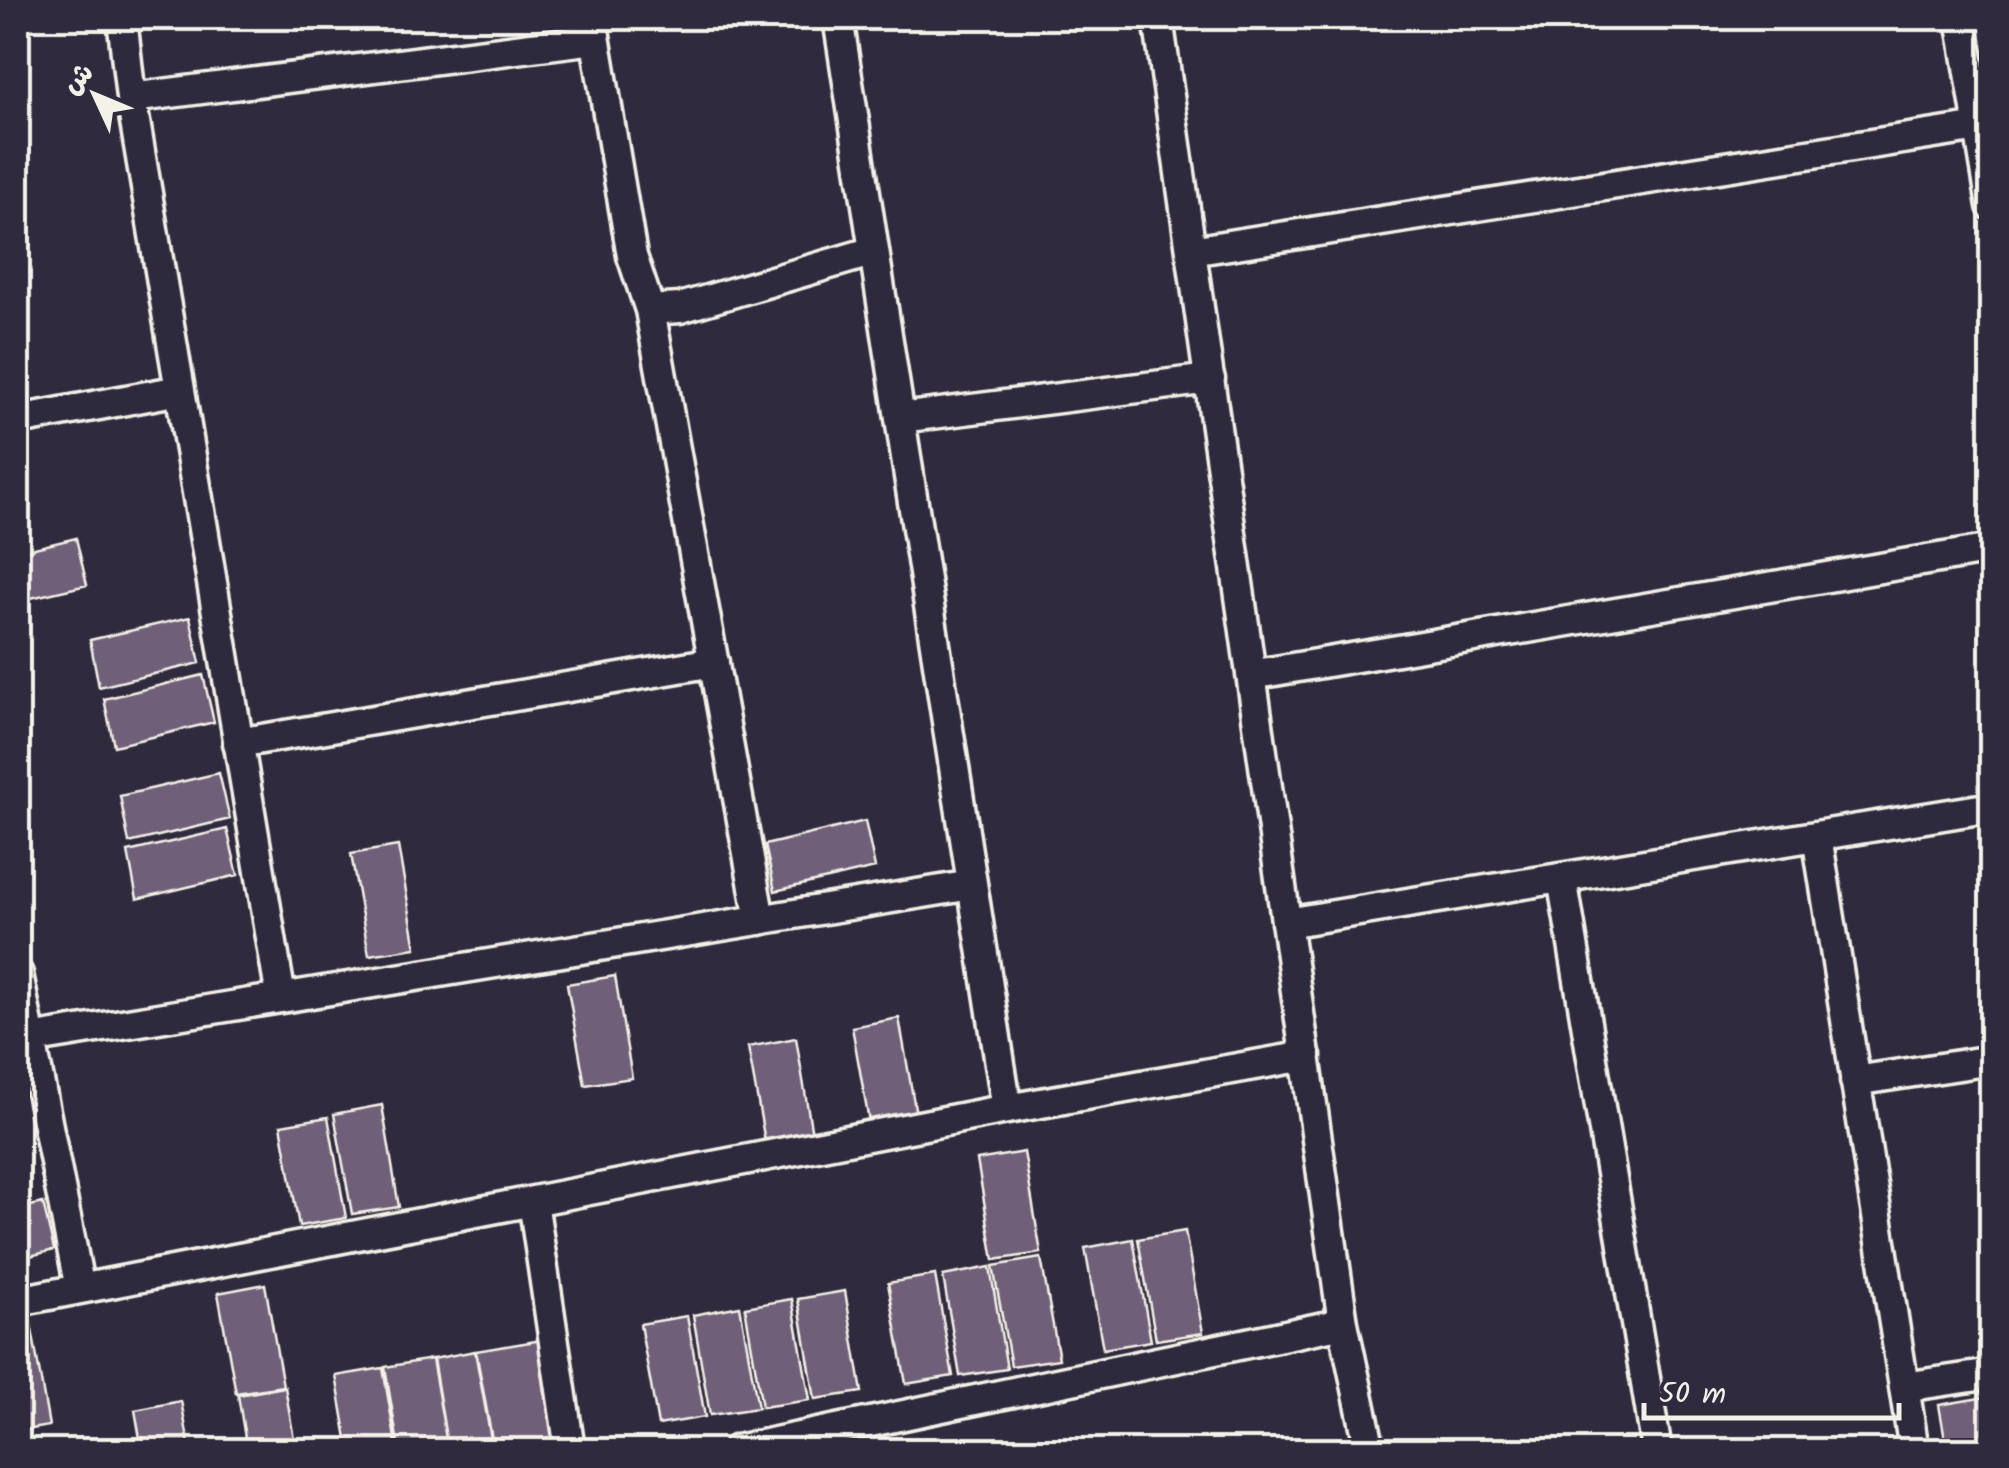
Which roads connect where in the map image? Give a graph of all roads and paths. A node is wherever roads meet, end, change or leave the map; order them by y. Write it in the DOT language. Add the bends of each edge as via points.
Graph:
graph roads {
  1 [pos="122,18"];
  2 [pos="838,18"];
  3 [pos="1158,18"];
  4 [pos="1961,18"];
  5 [pos="594,28"];
  6 [pos="132,98"];
  7 [pos="1979,128"];
  8 [pos="1992,206"];
  9 [pos="874,250"];
  10 [pos="1191,252"];
  11 [pos="650,310"];
  12 [pos="1210,379"];
  13 [pos="180,390"];
  14 [pos="900,418"];
  15 [pos="18,420"];
  16 [pos="1992,549"];
  17 [pos="714,662"];
  18 [pos="1252,676"];
  19 [pos="238,743"];
  20 [pos="1992,808"];
  21 [pos="1817,836"];
  22 [pos="1562,878"];
  23 [pos="972,885"];
  24 [pos="760,920"];
  25 [pos="1286,923"];
  26 [pos="18,974"];
  27 [pos="281,998"];
  28 [pos="30,1039"];
  29 [pos="1306,1056"];
  30 [pos="1992,1060"];
  31 [pos="1855,1081"];
  32 [pos="1007,1109"];
  33 [pos="533,1202"];
  34 [pos="80,1289"];
  35 [pos="18,1301"];
  36 [pos="1344,1323"];
  37 [pos="1992,1374"];
  38 [pos="1904,1387"];
  39 [pos="570,1450"];
  40 [pos="737,1450"];
  41 [pos="1370,1450"];
  42 [pos="1658,1450"];
  43 [pos="1914,1450"];
  1 -- 6 [label="street"];
  2 -- 9 [label="street"];
  3 -- 10 [label="street"];
  4 -- 7 [label="street"];
  5 -- 6 [label="street"];
  5 -- 11 [label="street" via="632,256"];
  6 -- 13 [label="street"];
  7 -- 8 [label="street"];
  7 -- 10 [label="street"];
  9 -- 11 [label="street" via="680,308"];
  9 -- 14 [label="street"];
  10 -- 12 [label="street"];
  11 -- 17 [label="street"];
  12 -- 14 [label="street"];
  12 -- 18 [label="street"];
  13 -- 15 [label="street"];
  13 -- 19 [label="street"];
  14 -- 23 [label="street"];
  16 -- 18 [label="street"];
  17 -- 19 [label="street"];
  17 -- 24 [label="street"];
  18 -- 25 [label="street"];
  19 -- 27 [label="street"];
  20 -- 21 [label="street"];
  21 -- 22 [label="street"];
  21 -- 31 [label="street"];
  22 -- 25 [label="street"];
  22 -- 42 [label="street"];
  23 -- 24 [label="street"];
  23 -- 32 [label="street"];
  24 -- 27 [label="street"];
  25 -- 29 [label="street"];
  26 -- 28 [label="street"];
  27 -- 28 [label="street"];
  28 -- 34 [label="street"];
  29 -- 32 [label="street"];
  29 -- 36 [label="street"];
  30 -- 31 [label="street"];
  31 -- 38 [label="street"];
  32 -- 33 [label="street"];
  33 -- 34 [label="street"];
  33 -- 39 [label="street"];
  34 -- 35 [label="street"];
  36 -- 40 [label="street"];
  36 -- 41 [label="street"];
  37 -- 38 [label="street"];
  38 -- 43 [label="street"];
}
